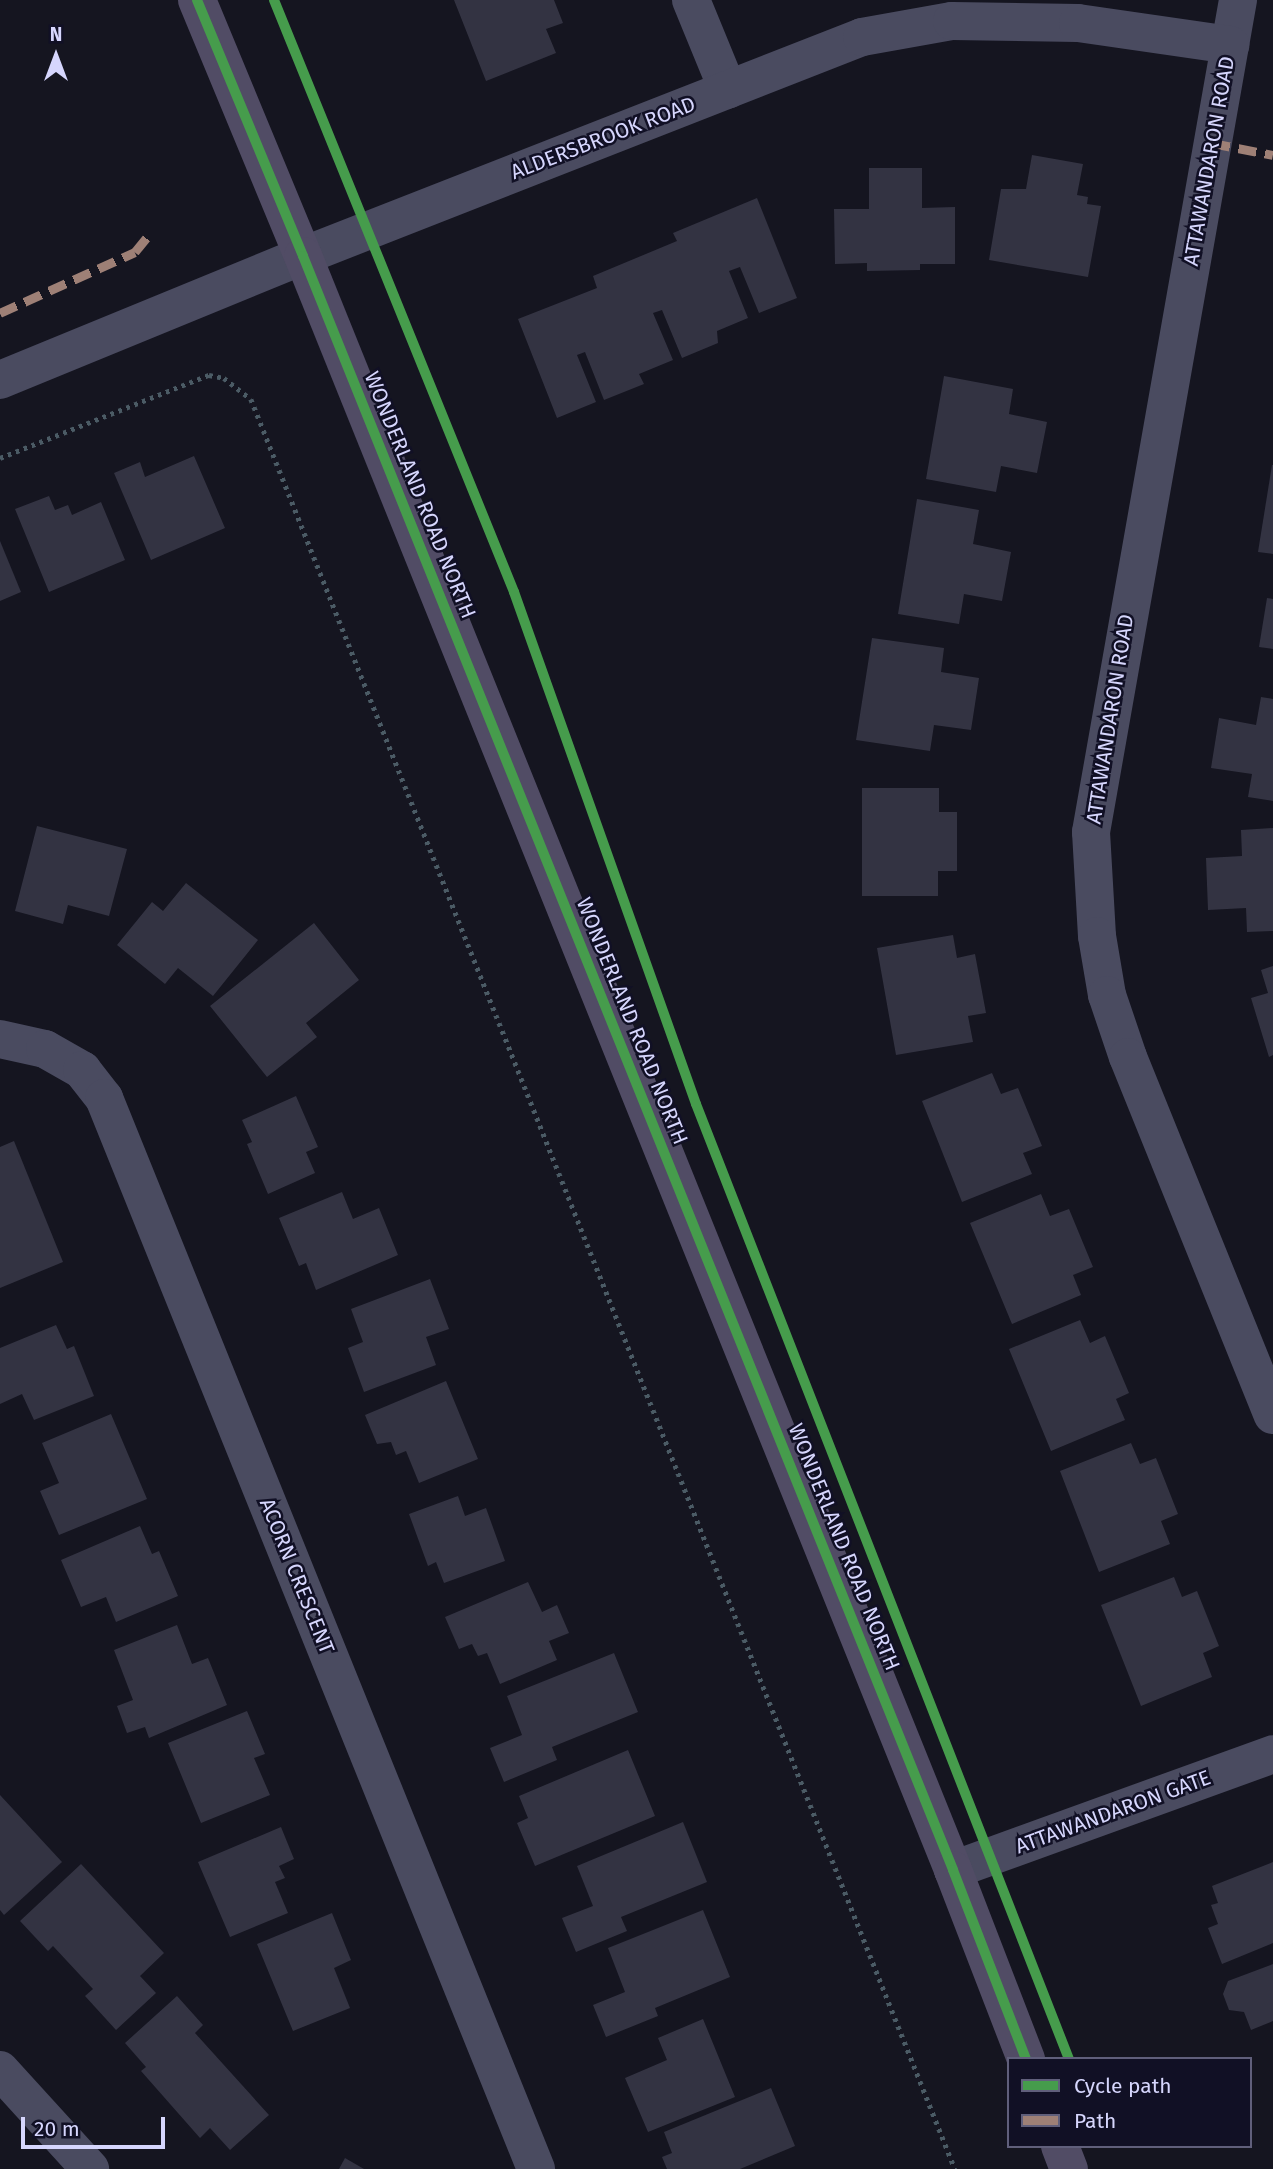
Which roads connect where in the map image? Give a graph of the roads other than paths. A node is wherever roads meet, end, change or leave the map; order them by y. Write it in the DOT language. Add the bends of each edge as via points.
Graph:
graph roads {
  1 [pos="197,0"];
  2 [pos="691,0"];
  3 [pos="1238,0"];
  4 [pos="1230,45"];
  5 [pos="728,90"];
  6 [pos="303,256"];
  7 [pos="0,380"];
  8 [pos="0,1039"];
  9 [pos="1273,1415"];
  10 [pos="1273,1754"];
  11 [pos="953,1870"];
  12 [pos="1025,2057"];
  13 [pos="0,2070"];
  14 [pos="1061,2148"];
  15 [pos="90,2169"];
  16 [pos="536,2169"];
  17 [pos="1069,2169"];
  1 -- 6 [label="main road, WONDERLAND ROAD NORTH"];
  2 -- 5 [label="street"];
  3 -- 4 [label="street, ATTAWANDARON ROAD"];
  4 -- 5 [label="street, ALDERSBROOK ROAD" via="1079,23 952,21 862,37"];
  4 -- 9 [label="street, ATTAWANDARON ROAD" via="1091,832 1097,936 1107,995"];
  5 -- 6 [label="street, ALDERSBROOK ROAD"];
  6 -- 7 [label="street, ALDERSBROOK ROAD"];
  6 -- 11 [label="main road, WONDERLAND ROAD NORTH"];
  8 -- 16 [label="street, ACORN CRESCENT" via="45,1049 82,1070 104,1098"];
  10 -- 11 [label="street, ATTAWANDARON GATE"];
  11 -- 12 [label="main road, WONDERLAND ROAD NORTH"];
  13 -- 15 [label="street"];
  14 -- 17 [label="main road"];
}
